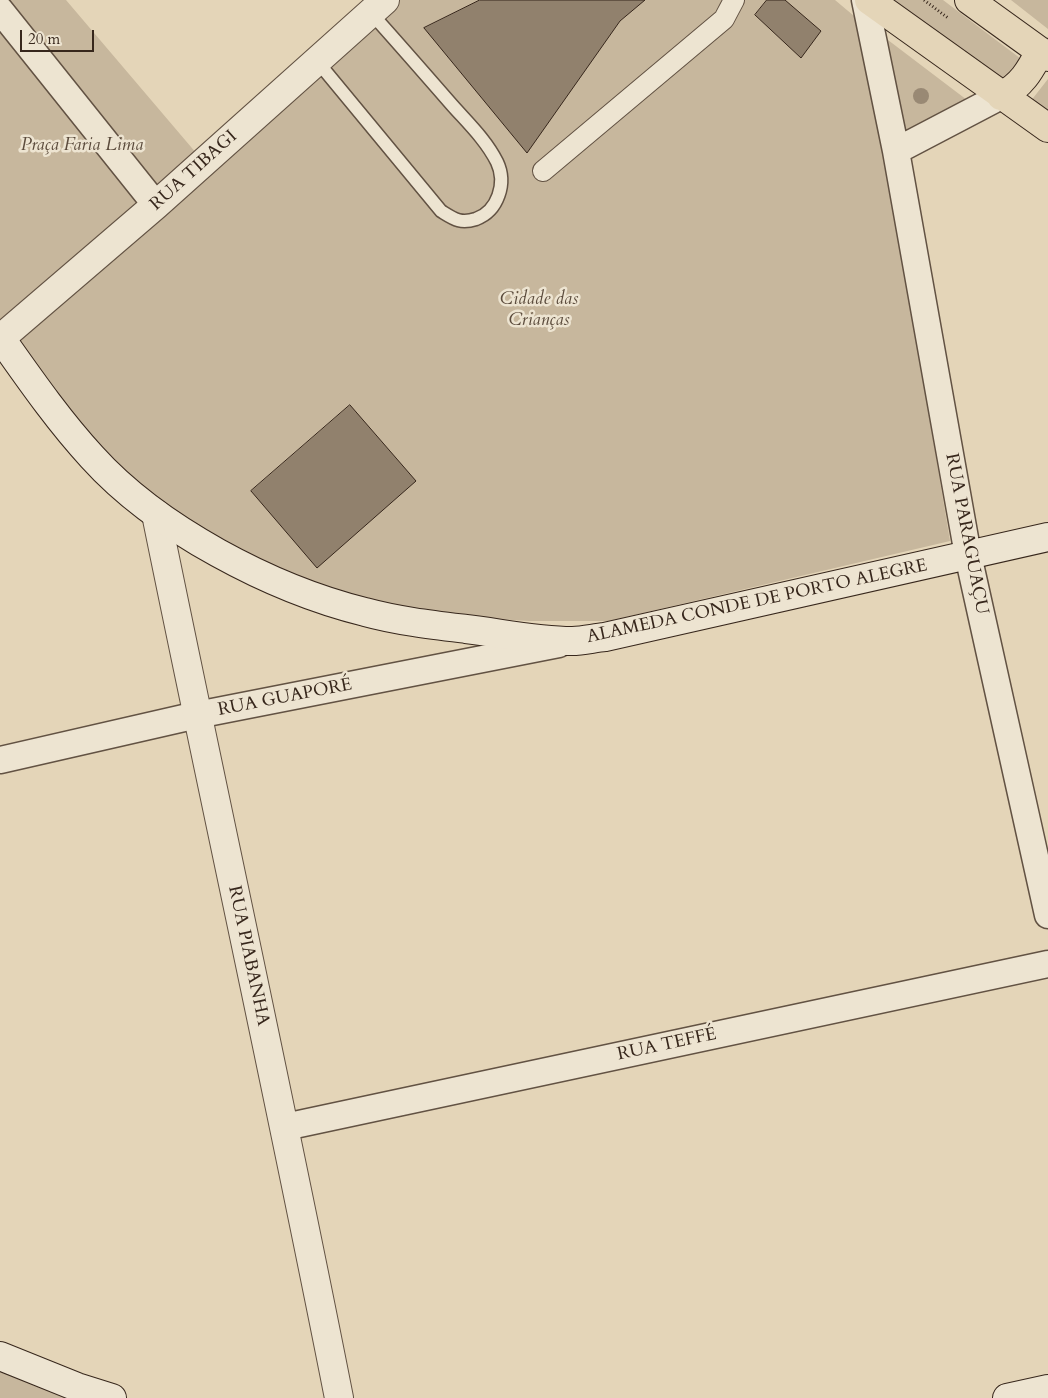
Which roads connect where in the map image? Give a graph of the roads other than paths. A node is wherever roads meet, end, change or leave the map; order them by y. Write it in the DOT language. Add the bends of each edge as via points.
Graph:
graph roads {
  1 [pos="734,0"];
  2 [pos="865,0"];
  3 [pos="869,0"];
  4 [pos="969,0"];
  5 [pos="378,6"];
  6 [pos="0,10"];
  7 [pos="1044,54"];
  8 [pos="317,61"];
  9 [pos="1002,96"];
  10 [pos="1048,128"];
  11 [pos="896,151"];
  12 [pos="544,171"];
  13 [pos="156,205"];
  14 [pos="0,337"];
  15 [pos="156,514"];
  16 [pos="1048,537"];
  17 [pos="968,555"];
  18 [pos="572,641"];
  19 [pos="197,715"];
  20 [pos="0,760"];
  21 [pos="1048,914"];
  22 [pos="1048,964"];
  23 [pos="285,1127"];
  24 [pos="0,1356"];
  25 [pos="1048,1389"];
  26 [pos="112,1398"];
  27 [pos="338,1398"];
  28 [pos="1007,1398"];
  1 -- 12 [label="street" via="724,19"];
  2 -- 11 [label="street, RUA PARAGUAÇU"];
  3 -- 9 [label="main road"];
  4 -- 7 [label="main road"];
  5 -- 8 [label="street, RUA TIBAGI"];
  5 -- 8 [label="lane" via="498,164 501,182 496,202 484,216 457,221 441,211"];
  6 -- 13 [label="street"];
  7 -- 9 [label="main road" via="1014,90"];
  8 -- 13 [label="street, RUA TIBAGI"];
  9 -- 10 [label="main road"];
  9 -- 11 [label="street"];
  11 -- 17 [label="street, RUA PARAGUAÇU"];
  13 -- 14 [label="street, RUA TIBAGI"];
  14 -- 15 [label="street, ALAMEDA CONDE DE PORTO ALEGRE" via="58,418 92,458"];
  15 -- 18 [label="street, ALAMEDA CONDE DE PORTO ALEGRE" via="248,568 315,597 366,612 437,625"];
  15 -- 19 [label="street, RUA PIABANHA"];
  16 -- 17 [label="street, ALAMEDA CONDE DE PORTO ALEGRE"];
  17 -- 18 [label="street, ALAMEDA CONDE DE PORTO ALEGRE" via="605,637"];
  17 -- 21 [label="street, RUA PARAGUAÇU"];
  18 -- 19 [label="street, RUA GUAPORÉ"];
  19 -- 20 [label="street, RUA GUAPORÉ"];
  19 -- 23 [label="street, RUA PIABANHA"];
  22 -- 23 [label="street, RUA TEFFÉ"];
  23 -- 27 [label="street, RUA PIABANHA"];
  24 -- 26 [label="street"];
  25 -- 28 [label="street"];
}
